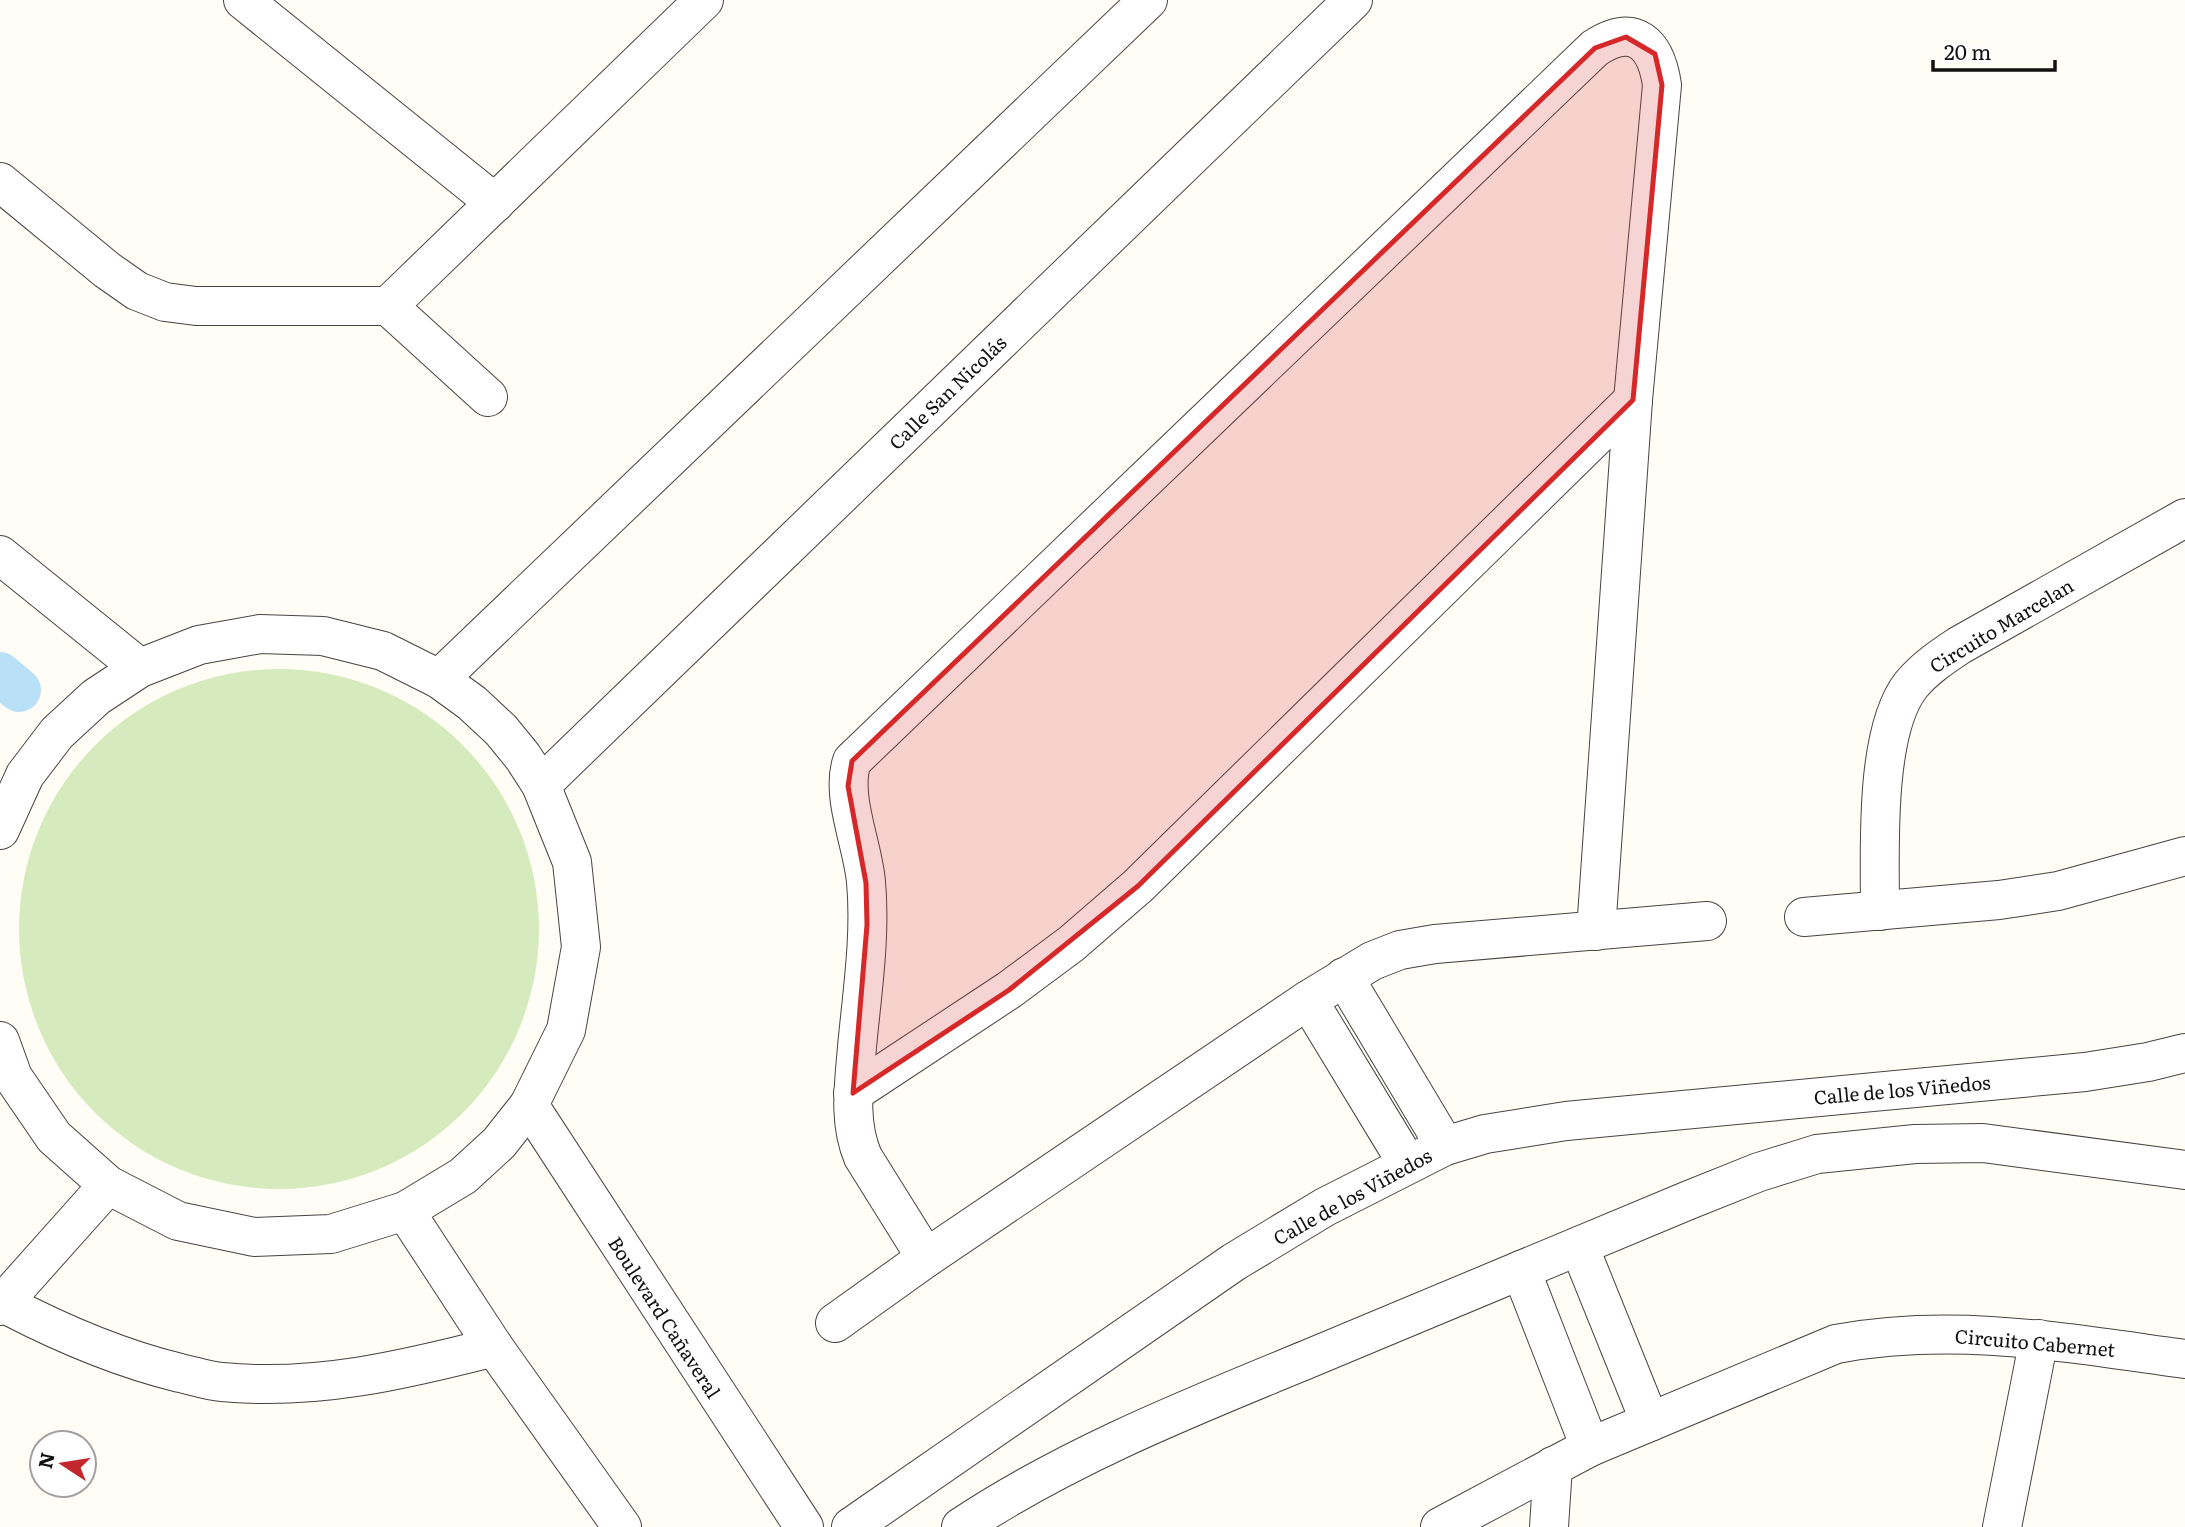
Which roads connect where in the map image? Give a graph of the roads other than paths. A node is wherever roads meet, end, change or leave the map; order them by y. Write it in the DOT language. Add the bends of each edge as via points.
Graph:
graph roads {
  1 [pos="243,0"];
  2 [pos="1148,0"];
  3 [pos="1353,0"];
  4 [pos="689,5"];
  5 [pos="0,182"];
  6 [pos="495,203"];
  7 [pos="388,306"];
  8 [pos="488,397"];
  9 [pos="1633,400"];
  10 [pos="2185,518"];
  11 [pos="0,555"];
  12 [pos="140,668"];
  13 [pos="439,679"];
  14 [pos="12,765"];
  15 [pos="541,785"];
  16 [pos="0,830"];
  17 [pos="2185,856"];
  18 [pos="1880,911"];
  19 [pos="1804,917"];
  20 [pos="1707,921"];
  21 [pos="1596,931"];
  22 [pos="1344,977"];
  23 [pos="1308,1000"];
  24 [pos="0,1041"];
  25 [pos="2185,1053"];
  26 [pos="6,1083"];
  27 [pos="853,1093"];
  28 [pos="1810,1097"];
  29 [pos="528,1105"];
  30 [pos="1445,1146"];
  31 [pos="1817,1154"];
  32 [pos="1407,1163"];
  33 [pos="2185,1170"];
  34 [pos="108,1185"];
  35 [pos="405,1211"];
  36 [pos="1579,1246"];
  37 [pos="926,1258"];
  38 [pos="1521,1270"];
  39 [pos="2,1304"];
  40 [pos="835,1323"];
  41 [pos="2039,1339"];
  42 [pos="494,1347"];
  43 [pos="2185,1359"];
  44 [pos="1650,1422"];
  45 [pos="1590,1447"];
  46 [pos="1553,1466"];
  47 [pos="622,1527"];
  48 [pos="804,1527"];
  49 [pos="851,1527"];
  50 [pos="961,1527"];
  51 [pos="1440,1527"];
  52 [pos="1549,1527"];
  53 [pos="2002,1527"];
  1 -- 6 [label="street"];
  2 -- 13 [label="street"];
  3 -- 15 [label="street, Calle San Nicolás"];
  4 -- 6 [label="street"];
  5 -- 7 [label="street" via="117,277 165,302"];
  6 -- 7 [label="street"];
  7 -- 8 [label="street"];
  9 -- 21 [label="street"];
  9 -- 27 [label="street" via="1138,886 1009,990"];
  9 -- 27 [label="street" via="1662,85 1655,54 1626,37 1609,39 1595,48 852,761 848,786 862,849 867,911"];
  10 -- 18 [label="street, Circuito Marcelan" via="1960,645 1928,666 1909,688 1889,738 1880,835"];
  11 -- 12 [label="street"];
  12 -- 13 [label="street" via="199,645 260,634 323,636 383,651"];
  12 -- 14 [label="street"];
  13 -- 15 [label="street" via="501,730"];
  14 -- 16 [label="street"];
  15 -- 29 [label="street" via="572,863 581,947 566,1030"];
  17 -- 18 [label="street" via="2057,891"];
  18 -- 19 [label="street"];
  20 -- 21 [label="street"];
  21 -- 22 [label="street" via="1400,950"];
  22 -- 23 [label="street"];
  22 -- 30 [label="street"];
  23 -- 32 [label="street"];
  23 -- 37 [label="street"];
  24 -- 26 [label="street"];
  25 -- 28 [label="street, Calle de los Viñedos" via="2085,1072"];
  26 -- 34 [label="street" via="54,1137"];
  27 -- 37 [label="street" via="853,1125 863,1157"];
  28 -- 30 [label="street, Calle de los Viñedos" via="1566,1121 1485,1134"];
  28 -- 31 [label="street"];
  29 -- 35 [label="street" via="499,1143 463,1175"];
  29 -- 48 [label="street, Boulevard Cañaveral"];
  30 -- 32 [label="street, Calle de los Viñedos"];
  31 -- 33 [label="street" via="1983,1143"];
  31 -- 36 [label="street" via="1759,1172"];
  32 -- 49 [label="street, Calle de los Viñedos" via="1234,1262"];
  34 -- 35 [label="street" via="178,1221 254,1237 331,1234"];
  34 -- 39 [label="street"];
  35 -- 42 [label="street"];
  36 -- 38 [label="street"];
  36 -- 44 [label="street"];
  37 -- 40 [label="street"];
  38 -- 45 [label="street"];
  38 -- 50 [label="street" via="1102,1448"];
  39 -- 42 [label="street" via="104,1350 219,1382 285,1385 351,1380"];
  41 -- 43 [label="street, Circuito Cabernet"];
  41 -- 44 [label="street, Circuito Cabernet" via="1945,1334 1879,1336 1836,1344"];
  41 -- 53 [label="street"];
  42 -- 47 [label="street"];
  44 -- 45 [label="street, Circuito Cabernet"];
  45 -- 46 [label="street, Circuito Cabernet"];
  46 -- 51 [label="street, Circuito Cabernet"];
  46 -- 52 [label="street"];
}
